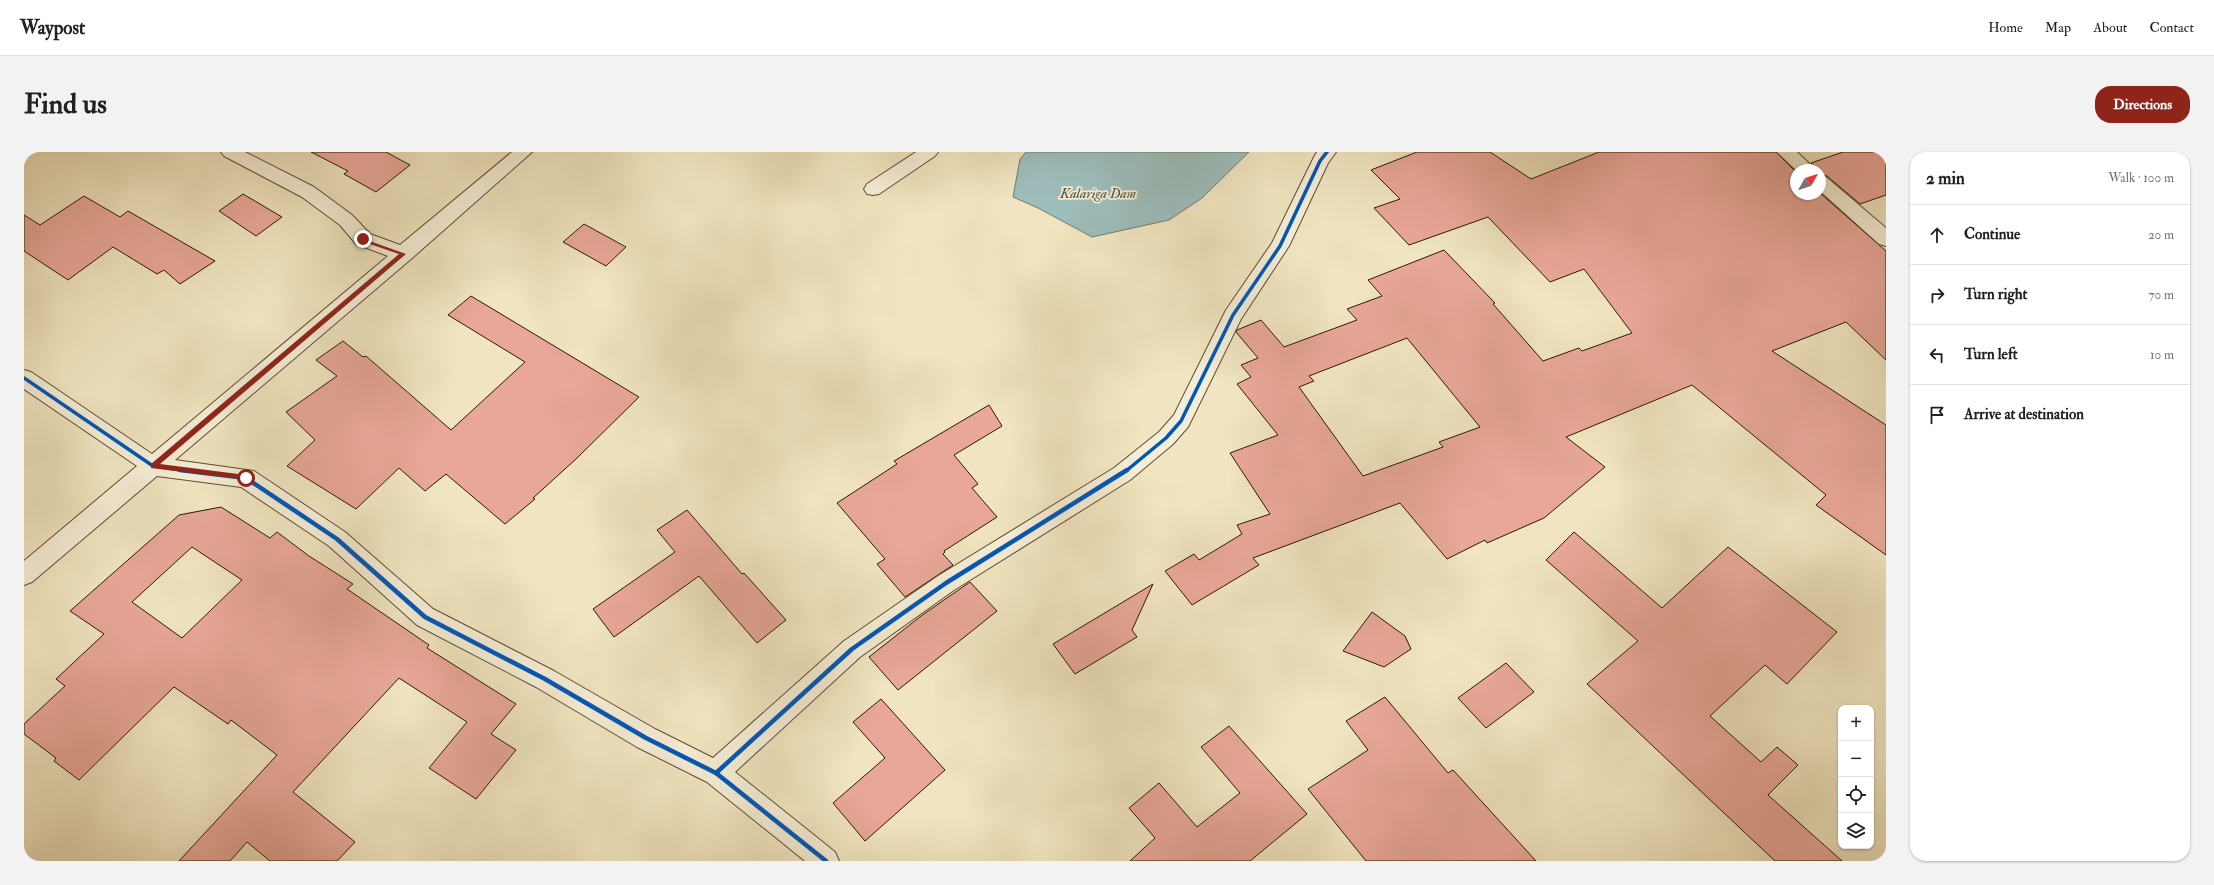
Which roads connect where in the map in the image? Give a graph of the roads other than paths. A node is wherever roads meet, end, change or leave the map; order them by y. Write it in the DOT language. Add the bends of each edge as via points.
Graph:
graph roads {
  1 [pos="230,152"];
  2 [pos="523,152"];
  3 [pos="929,152"];
  4 [pos="1327,152"];
  5 [pos="1786,152"];
  6 [pos="1800,164"];
  7 [pos="1826,186"];
  8 [pos="873,189"];
  9 [pos="1886,239"];
  10 [pos="404,254"];
  11 [pos="24,378"];
  12 [pos="153,466"];
  13 [pos="24,575"];
  14 [pos="716,772"];
  15 [pos="826,861"];
  1 -- 10 [label="street" via="308,192 346,220 363,239"];
  2 -- 10 [label="street"];
  3 -- 8 [label="street"];
  4 -- 14 [label="street" via="1280,246 1233,315 1181,421 1166,438 1122,474 946,583 852,649"];
  5 -- 6 [label="street"];
  7 -- 9 [label="street"];
  10 -- 12 [label="street"];
  11 -- 12 [label="street"];
  12 -- 13 [label="street"];
  12 -- 14 [label="street" via="246,478 337,539 425,617 544,679 646,738"];
  14 -- 15 [label="street"];
}
